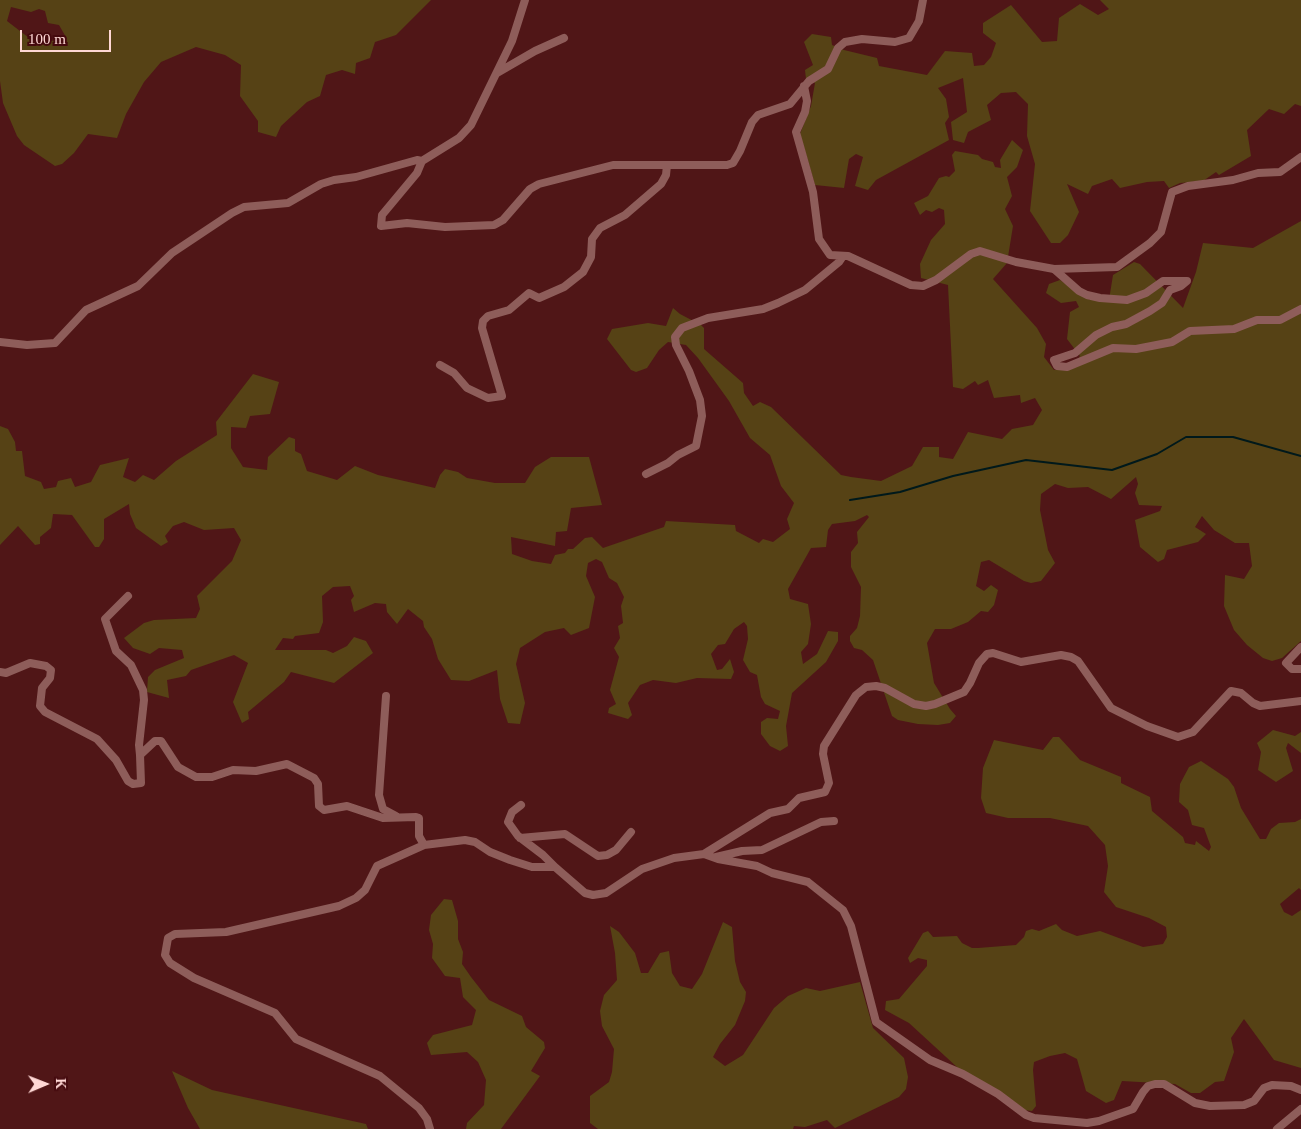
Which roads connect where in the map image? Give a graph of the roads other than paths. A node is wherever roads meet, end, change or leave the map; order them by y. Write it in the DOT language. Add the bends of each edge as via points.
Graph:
graph roads {
  1 [pos="525,0"];
  2 [pos="923,0"];
  3 [pos="564,38"];
  4 [pos="494,76"];
  5 [pos="804,86"];
  6 [pos="1301,157"];
  7 [pos="422,162"];
  8 [pos="667,165"];
  9 [pos="844,256"];
  10 [pos="1054,270"];
  11 [pos="1301,309"];
  12 [pos="0,342"];
  13 [pos="440,365"];
  14 [pos="646,474"];
  15 [pos="128,596"];
  16 [pos="1301,647"];
  17 [pos="1301,669"];
  18 [pos="0,672"];
  19 [pos="386,696"];
  20 [pos="1301,701"];
  21 [pos="140,755"];
  22 [pos="522,805"];
  23 [pos="400,817"];
  24 [pos="834,821"];
  25 [pos="631,832"];
  26 [pos="520,838"];
  27 [pos="424,845"];
  28 [pos="704,854"];
  29 [pos="714,858"];
  30 [pos="555,867"];
  31 [pos="1300,1092"];
  32 [pos="1301,1109"];
  33 [pos="430,1129"];
  34 [pos="1276,1129"];
  1 -- 4 [label="street" via="512,41"];
  2 -- 5 [label="street" via="919,21 909,38 894,42 862,39 844,42 828,69"];
  3 -- 4 [label="street" via="535,50"];
  4 -- 7 [label="street" via="471,125 459,138"];
  5 -- 8 [label="street" via="790,104 758,114 733,163"];
  5 -- 9 [label="street" via="807,101 796,132 813,192 819,238 830,254"];
  6 -- 10 [label="street" via="1280,172 1258,173 1172,192 1161,232 1117,267"];
  7 -- 8 [label="street" via="417,173 382,215 381,226 406,223 445,227 494,224 503,220 530,189 540,184 613,165"];
  7 -- 12 [label="street" via="416,160 334,180 288,203 244,207 172,253 138,286 86,310 55,343 27,345"];
  8 -- 13 [label="street" via="661,184 625,215 600,228 592,239 591,257 583,272 564,287 539,298 528,293 509,310 488,316 483,321 482,328 502,396 488,398 467,388 454,373"];
  9 -- 10 [label="street" via="911,285 923,286 970,254 980,251"];
  9 -- 14 [label="street" via="805,290 778,303 763,309 708,318 682,328 675,337 676,345 700,400 702,416 696,446"];
  10 -- 11 [label="street" via="1079,291 1100,298 1127,300 1146,293 1163,280 1187,281 1170,290 1162,303 1150,311 1096,335 1076,353 1054,360 1058,366 1067,367 1113,348 1136,349 1172,342 1190,331 1234,329 1257,320 1280,320"];
  15 -- 21 [label="street" via="105,619 116,650 131,665 143,690"];
  16 -- 17 [label="street" via="1286,663 1292,670"];
  18 -- 21 [label="street" via="6,673 30,663 51,670 50,678 42,688 40,706 45,712 97,739 116,760 128,781 137,785 142,779"];
  19 -- 23 [label="street" via="379,795 383,809"];
  20 -- 28 [label="street" via="1260,706 1241,693 1231,691 1193,732 1178,737 1111,708 1078,661 1071,657 1061,655 1021,662 987,654 964,692 936,704 914,704 884,688 866,687 856,695 824,746 829,783 825,792 799,798 788,809 770,814"];
  21 -- 23 [label="street" via="155,741 161,740 178,767 196,777 212,777 233,770 256,771 287,764 314,778 318,784 319,806 324,810 347,806 372,816"];
  22 -- 26 [label="street" via="512,812 508,822"];
  23 -- 27 [label="street" via="419,818 419,836"];
  24 -- 29 [label="street" via="821,822 762,850"];
  25 -- 26 [label="street" via="616,850 598,856 565,834"];
  26 -- 30 [label="street"];
  27 -- 30 [label="street" via="465,840 532,867"];
  27 -- 33 [label="street" via="378,866 365,890 339,906 226,932 175,934 168,938 165,955 170,963 194,978 275,1013 296,1040 380,1076 419,1108"];
  28 -- 29 [label="street"];
  28 -- 30 [label="street" via="674,858 642,869 600,895 585,893"];
  29 -- 31 [label="street" via="757,866 808,882 844,910 876,1022 930,1060 981,1084 1026,1115 1087,1123 1099,1121 1133,1109 1148,1086 1155,1084 1164,1084 1195,1103 1210,1106 1244,1105 1254,1101 1264,1088 1272,1084 1291,1086"];
  32 -- 34 [label="street"];
}
